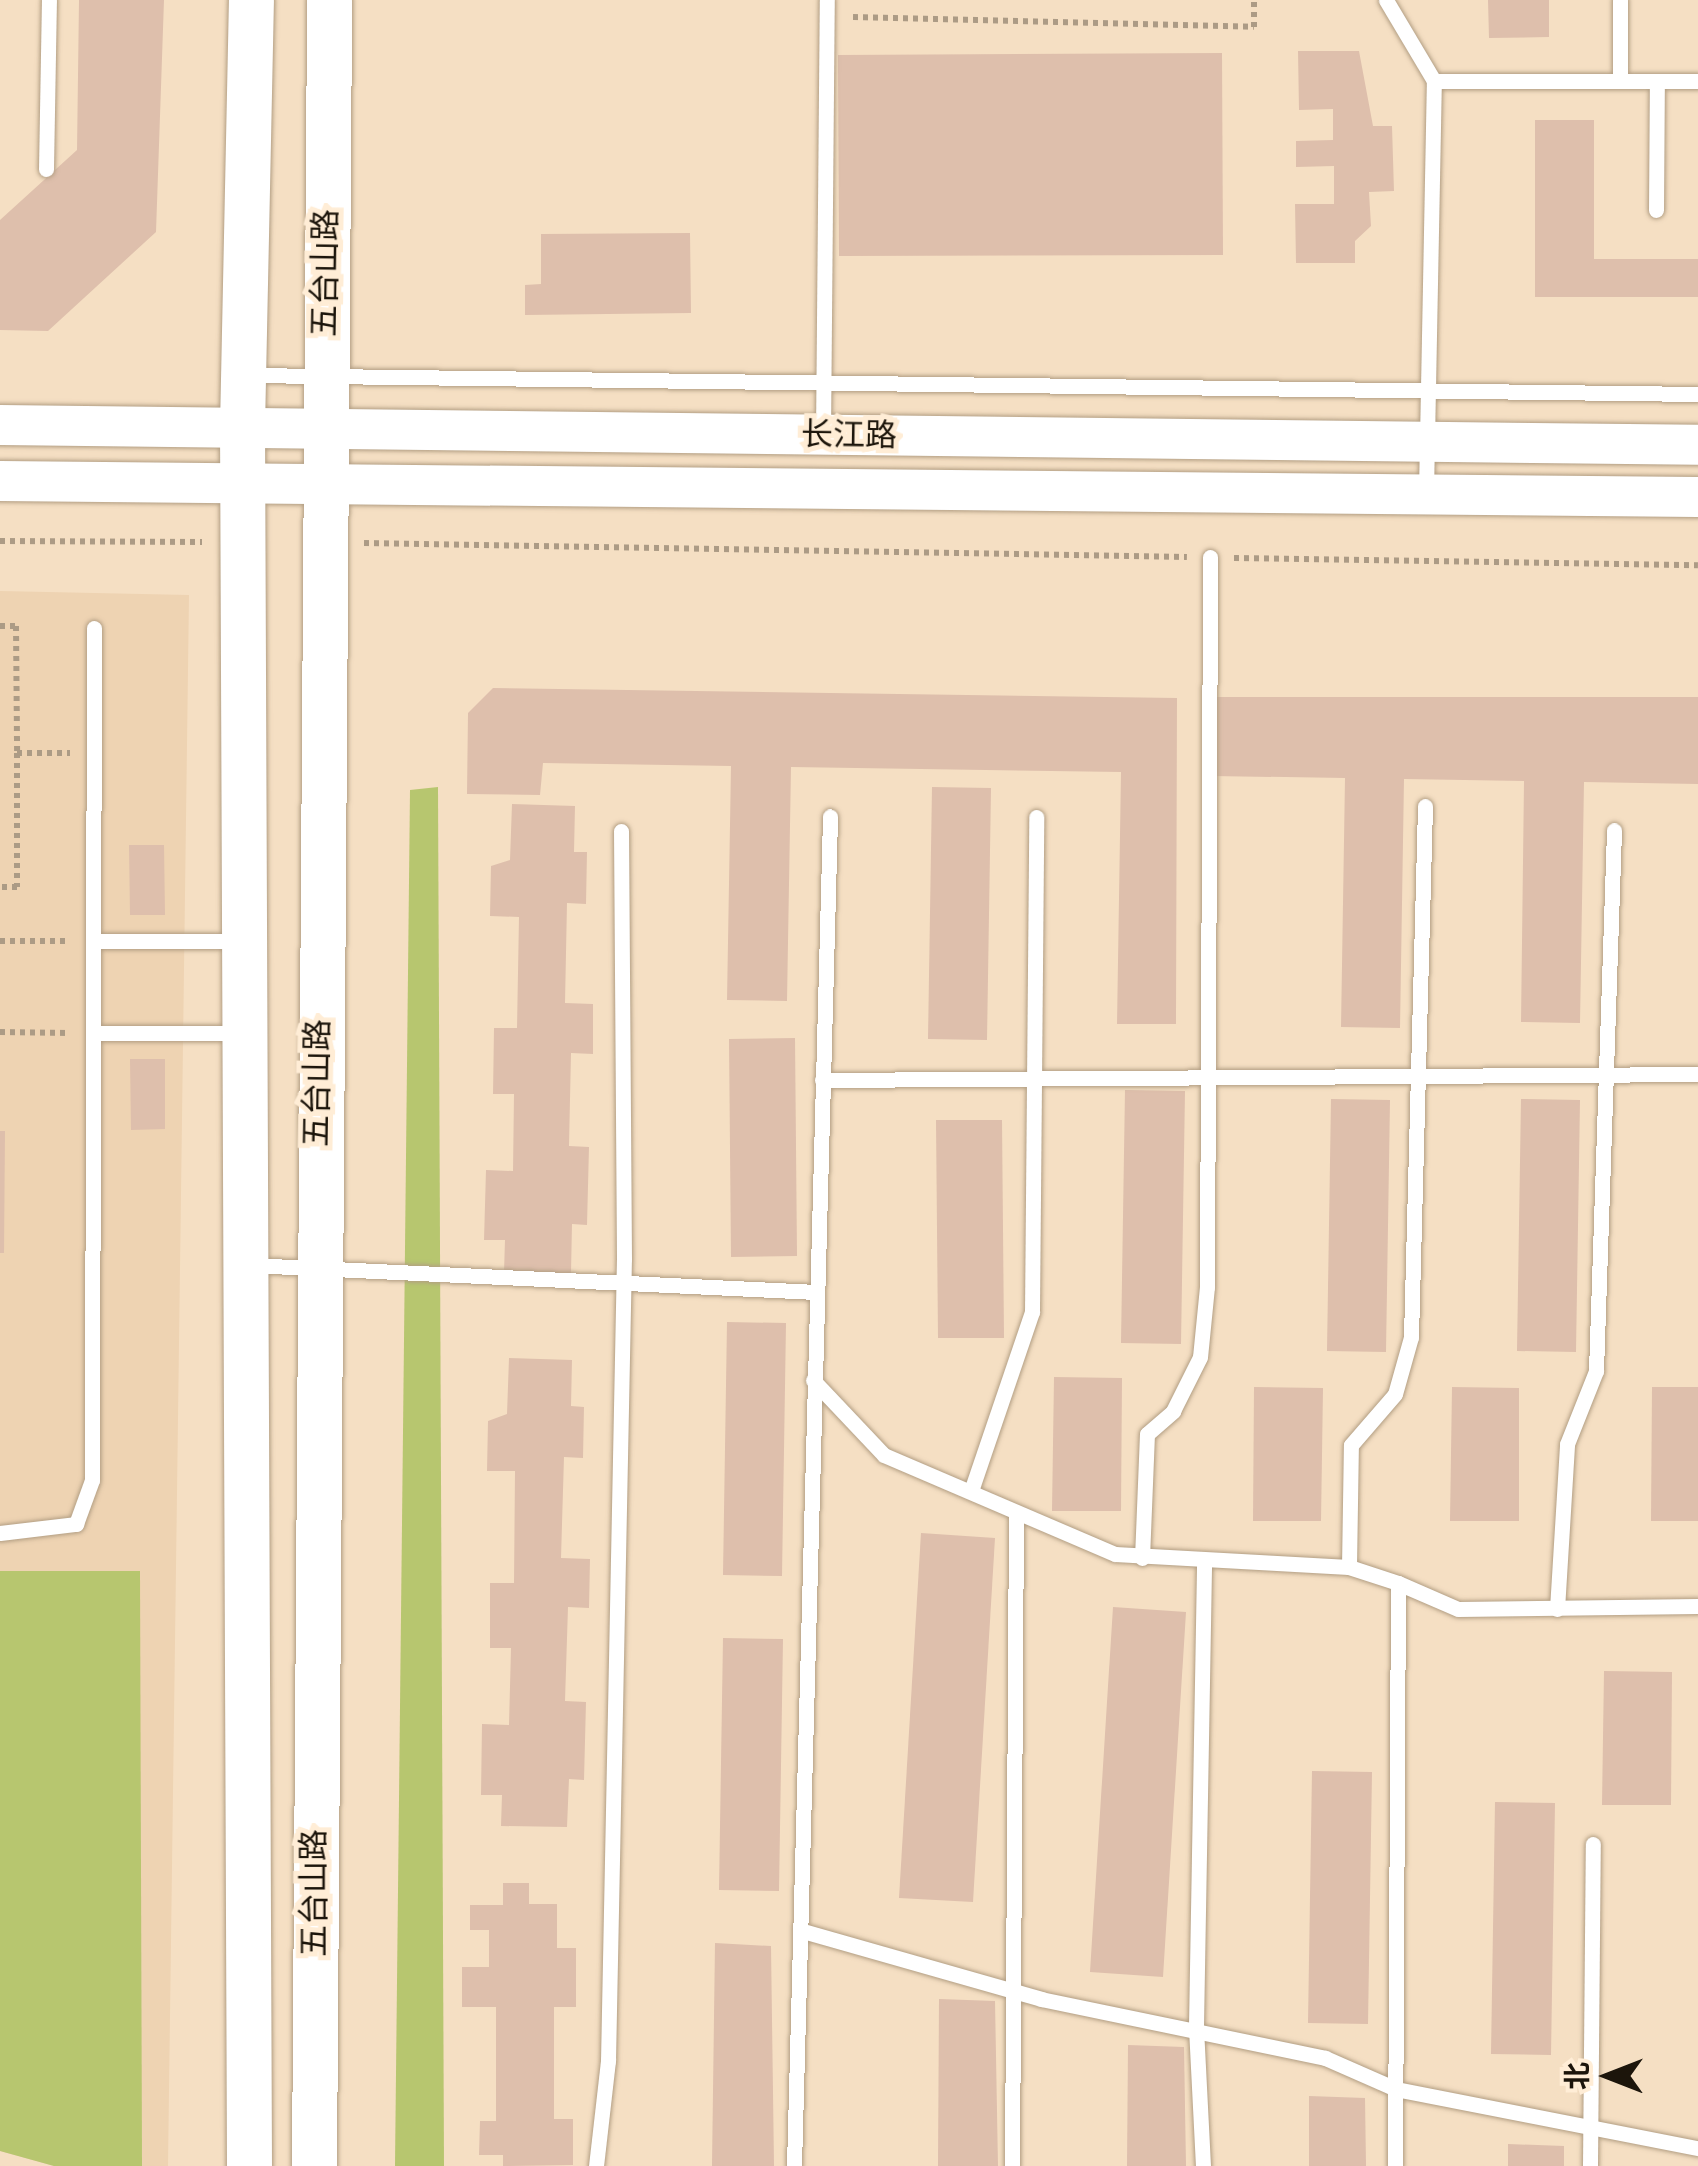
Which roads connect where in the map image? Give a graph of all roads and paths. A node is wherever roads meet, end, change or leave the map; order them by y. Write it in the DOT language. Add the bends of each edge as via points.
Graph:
graph roads {
  1 [pos="49,0"];
  2 [pos="250,0"];
  3 [pos="330,0"];
  4 [pos="1254,0"];
  5 [pos="1386,0"];
  6 [pos="1620,0"];
  7 [pos="827,8"];
  8 [pos="1620,80"];
  9 [pos="1657,80"];
  10 [pos="1434,81"];
  11 [pos="1698,81"];
  12 [pos="46,169"];
  13 [pos="1656,210"];
  14 [pos="243,374"];
  15 [pos="324,376"];
  16 [pos="824,382"];
  17 [pos="1429,390"];
  18 [pos="1698,394"];
  19 [pos="0,426"];
  20 [pos="242,427"];
  21 [pos="322,428"];
  22 [pos="823,434"];
  23 [pos="1428,442"];
  24 [pos="1698,445"];
  25 [pos="0,482"];
  26 [pos="242,482"];
  27 [pos="323,484"];
  28 [pos="1426,494"];
  29 [pos="1698,497"];
  30 [pos="0,541"];
  31 [pos="242,542"];
  32 [pos="322,543"];
  33 [pos="1210,557"];
  34 [pos="1698,565"];
  35 [pos="0,626"];
  36 [pos="94,628"];
  37 [pos="16,753"];
  38 [pos="94,753"];
  39 [pos="1425,806"];
  40 [pos="830,816"];
  41 [pos="1036,818"];
  42 [pos="1614,830"];
  43 [pos="621,831"];
  44 [pos="0,887"];
  45 [pos="0,941"];
  46 [pos="244,941"];
  47 [pos="93,942"];
  48 [pos="0,1032"];
  49 [pos="93,1033"];
  50 [pos="245,1033"];
  51 [pos="1208,1072"];
  52 [pos="1418,1073"];
  53 [pos="1606,1073"];
  54 [pos="1698,1074"];
  55 [pos="1034,1078"];
  56 [pos="822,1080"];
  57 [pos="245,1265"];
  58 [pos="315,1267"];
  59 [pos="624,1285"];
  60 [pos="816,1292"];
  61 [pos="813,1380"];
  62 [pos="971,1490"];
  63 [pos="1016,1514"];
  64 [pos="0,1533"];
  65 [pos="1142,1558"];
  66 [pos="1204,1562"];
  67 [pos="1349,1567"];
  68 [pos="1398,1583"];
  69 [pos="1698,1606"];
  70 [pos="1556,1608"];
  71 [pos="1593,1844"];
  72 [pos="803,1931"];
  73 [pos="1015,1992"];
  74 [pos="1196,2026"];
  75 [pos="1396,2088"];
  76 [pos="1590,2126"];
  77 [pos="1698,2148"];
  78 [pos="249,2166"];
  79 [pos="314,2166"];
  80 [pos="596,2166"];
  81 [pos="794,2166"];
  82 [pos="1012,2166"];
  83 [pos="1204,2166"];
  84 [pos="1394,2166"];
  85 [pos="1590,2166"];
  1 -- 12 [label="lane"];
  2 -- 14 [label="main road, 五台山路"];
  3 -- 15 [label="main road, 五台山路"];
  4 -- 7 [label="path" via="1254,27"];
  5 -- 10 [label="lane"];
  6 -- 8 [label="lane"];
  7 -- 16 [label="lane"];
  8 -- 9 [label="lane"];
  8 -- 10 [label="lane"];
  9 -- 11 [label="lane"];
  9 -- 13 [label="lane"];
  10 -- 17 [label="lane"];
  14 -- 15 [label="lane"];
  14 -- 20 [label="main road, 五台山路"];
  15 -- 16 [label="lane"];
  15 -- 21 [label="main road, 五台山路"];
  16 -- 17 [label="lane"];
  16 -- 22 [label="lane"];
  17 -- 18 [label="lane"];
  17 -- 23 [label="lane"];
  19 -- 20 [label="street, 长江路"];
  20 -- 21 [label="street, 长江路"];
  20 -- 26 [label="main road, 五台山路"];
  21 -- 22 [label="street, 长江路"];
  21 -- 27 [label="main road, 五台山路"];
  22 -- 23 [label="street, 长江路"];
  23 -- 24 [label="street, 长江路"];
  23 -- 28 [label="lane"];
  25 -- 26 [label="street, 长江路"];
  26 -- 27 [label="street, 长江路"];
  26 -- 31 [label="main road, 五台山路"];
  27 -- 28 [label="street, 长江路"];
  27 -- 32 [label="main road, 五台山路"];
  28 -- 29 [label="street, 长江路"];
  30 -- 31 [label="path"];
  31 -- 46 [label="main road, 五台山路"];
  32 -- 33 [label="path"];
  32 -- 58 [label="main road, 五台山路"];
  33 -- 34 [label="path"];
  33 -- 51 [label="lane"];
  35 -- 37 [label="path" via="16,626"];
  36 -- 38 [label="lane"];
  37 -- 38 [label="path"];
  37 -- 44 [label="path" via="16,887"];
  38 -- 47 [label="lane"];
  39 -- 52 [label="lane"];
  40 -- 56 [label="lane"];
  41 -- 55 [label="lane"];
  42 -- 53 [label="lane"];
  43 -- 59 [label="lane"];
  45 -- 47 [label="path"];
  46 -- 47 [label="lane"];
  46 -- 50 [label="main road, 五台山路"];
  47 -- 49 [label="lane"];
  48 -- 49 [label="path"];
  49 -- 50 [label="lane"];
  49 -- 64 [label="lane" via="89,1504 56,1532"];
  50 -- 57 [label="main road, 五台山路"];
  51 -- 52 [label="lane"];
  51 -- 55 [label="lane"];
  51 -- 65 [label="lane" via="1200,1357 1173,1412 1147,1434"];
  52 -- 53 [label="lane"];
  52 -- 67 [label="lane" via="1411,1337 1395,1394 1350,1445"];
  53 -- 54 [label="lane"];
  53 -- 70 [label="lane" via="1596,1371 1566,1444"];
  55 -- 56 [label="lane"];
  55 -- 62 [label="lane" via="1032,1312"];
  56 -- 60 [label="lane"];
  57 -- 58 [label="lane"];
  57 -- 78 [label="main road, 五台山路"];
  58 -- 59 [label="lane"];
  58 -- 79 [label="main road, 五台山路"];
  59 -- 60 [label="lane"];
  59 -- 80 [label="lane" via="608,2061"];
  60 -- 61 [label="lane"];
  61 -- 62 [label="lane" via="884,1455"];
  61 -- 72 [label="lane"];
  62 -- 63 [label="lane"];
  63 -- 65 [label="lane"];
  63 -- 73 [label="lane"];
  65 -- 66 [label="lane"];
  66 -- 67 [label="lane"];
  66 -- 74 [label="lane"];
  67 -- 68 [label="lane"];
  68 -- 70 [label="lane" via="1458,1609"];
  68 -- 75 [label="lane"];
  69 -- 70 [label="lane"];
  71 -- 76 [label="lane"];
  72 -- 73 [label="lane"];
  72 -- 81 [label="lane"];
  73 -- 74 [label="lane"];
  73 -- 82 [label="lane"];
  74 -- 75 [label="lane" via="1325,2058"];
  74 -- 83 [label="lane"];
  75 -- 76 [label="lane"];
  75 -- 84 [label="lane"];
  76 -- 77 [label="lane"];
  76 -- 85 [label="lane"];
}
